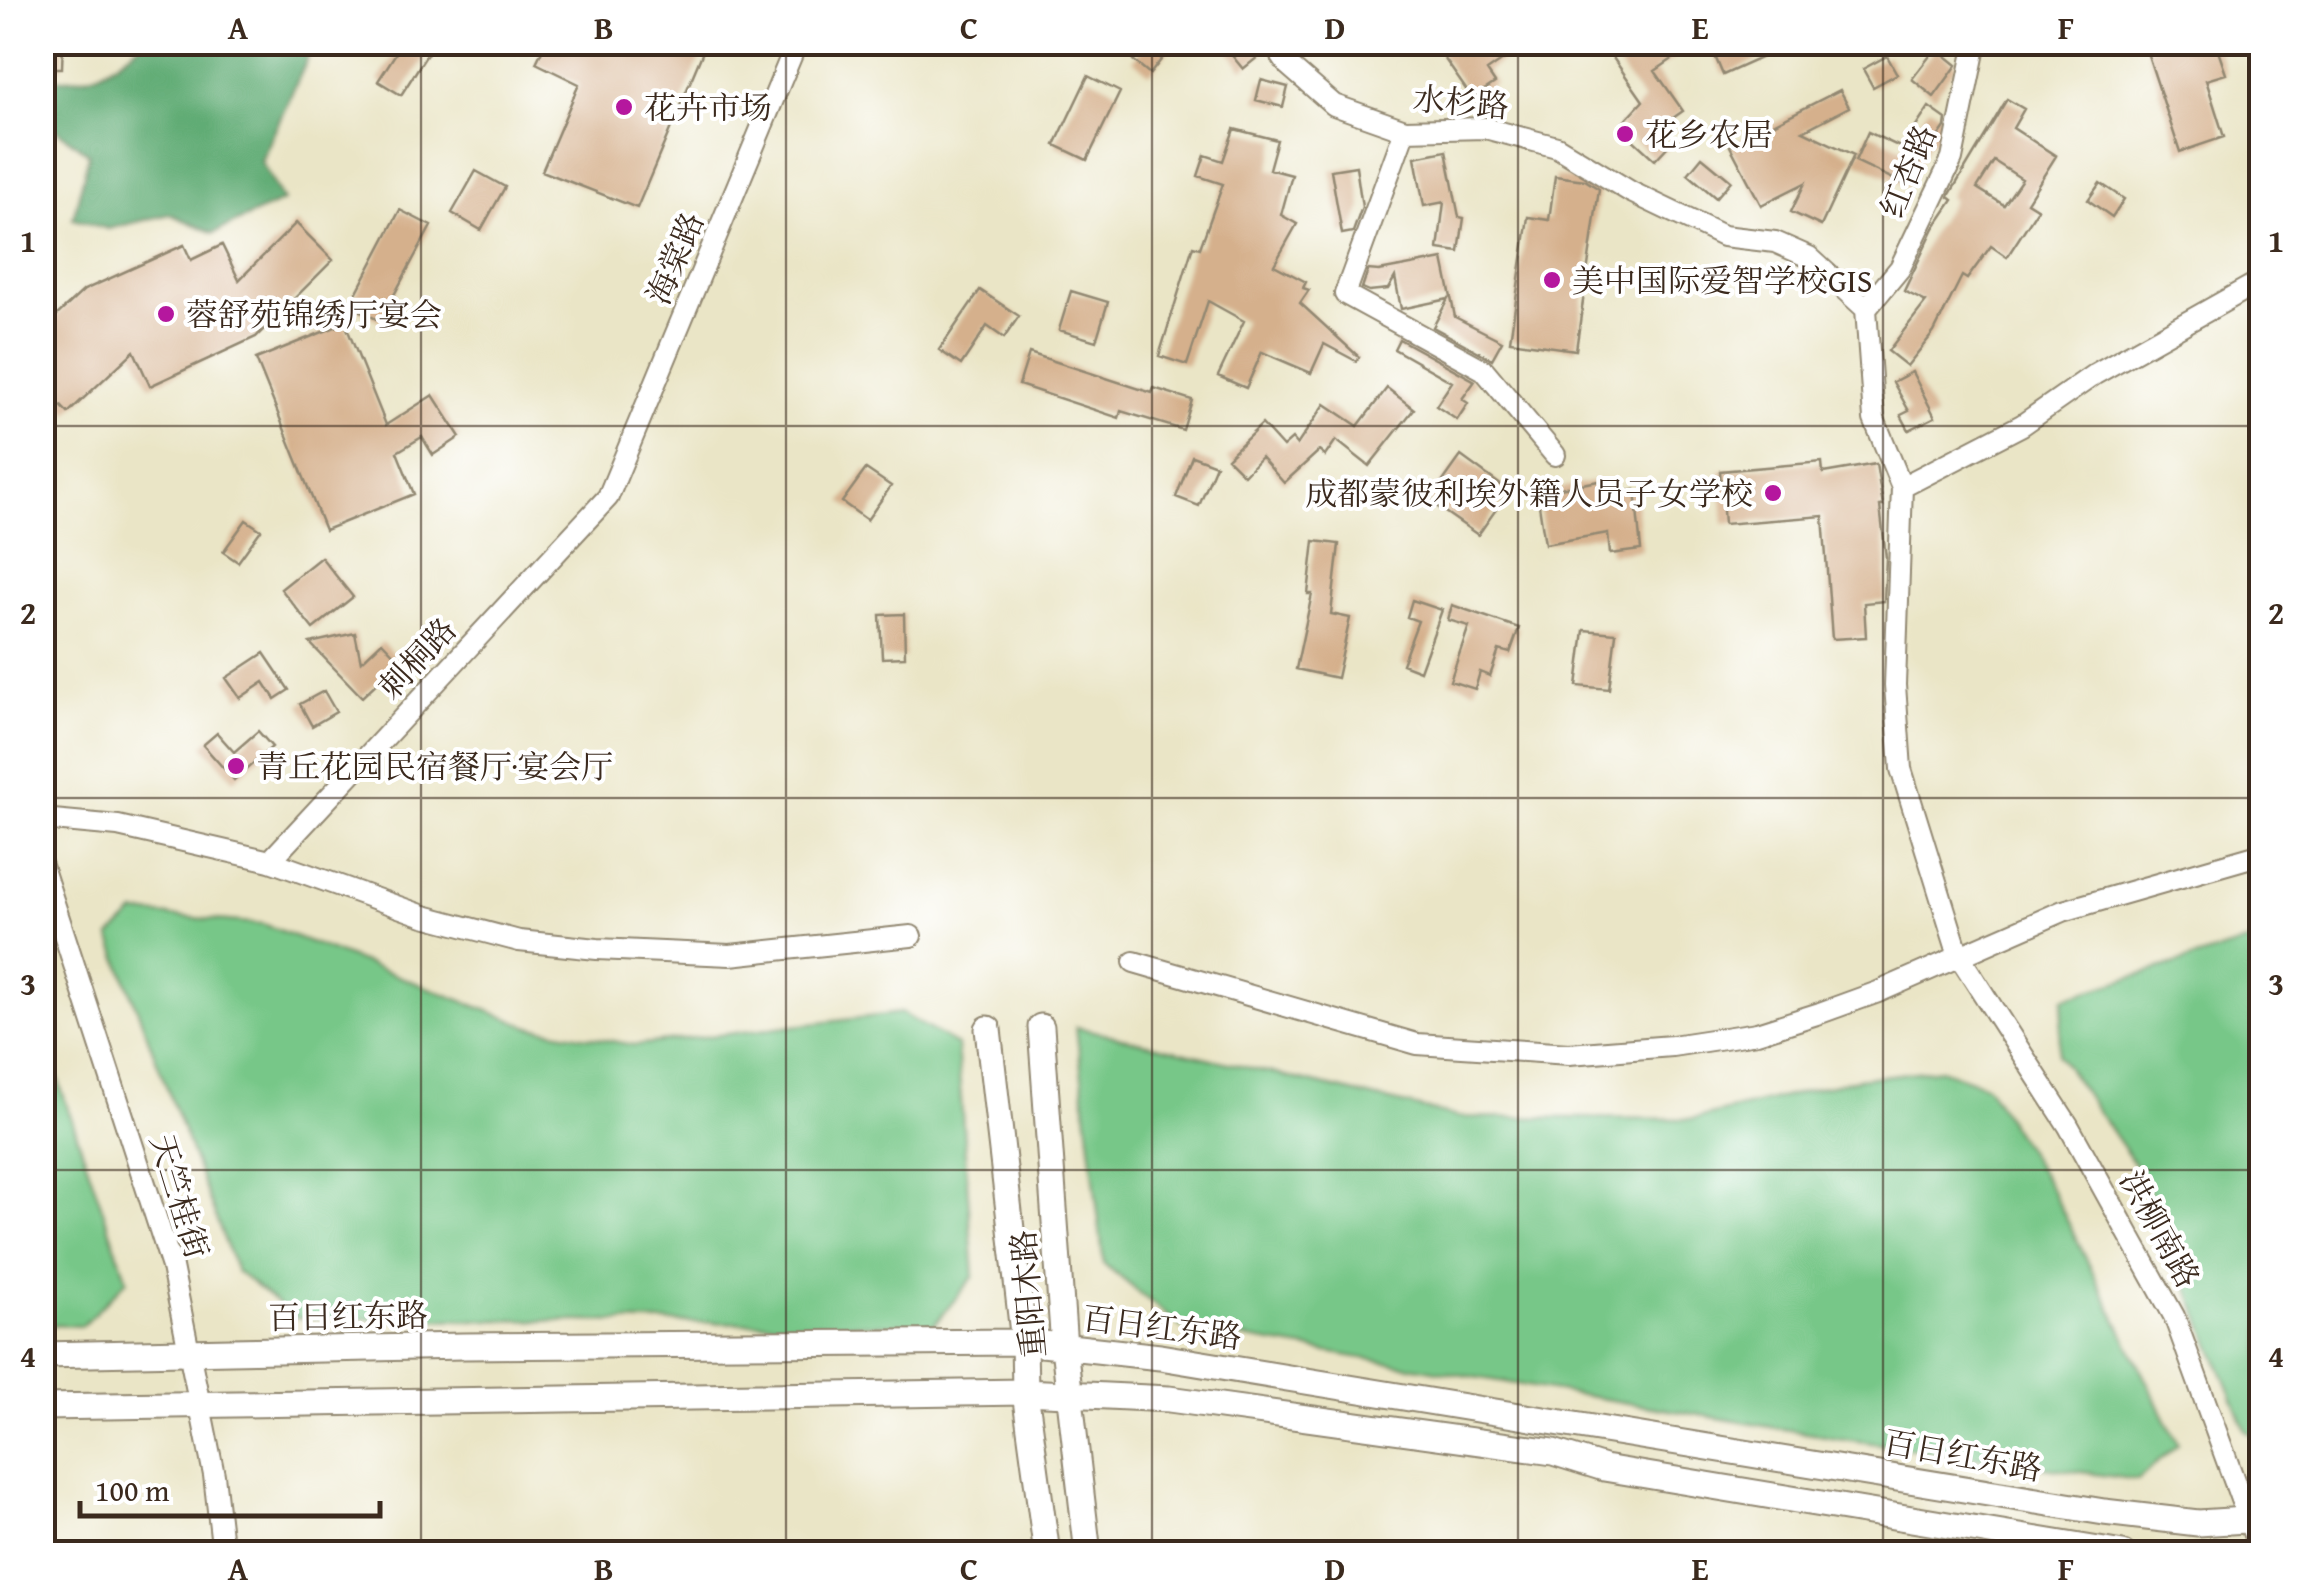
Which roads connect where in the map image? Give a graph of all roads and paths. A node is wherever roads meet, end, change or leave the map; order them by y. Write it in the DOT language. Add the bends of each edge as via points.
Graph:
graph roads {
  1 [pos="798,42"];
  2 [pos="1272,42"];
  3 [pos="1976,42"];
  4 [pos="1406,130"];
  5 [pos="2262,280"];
  6 [pos="1866,309"];
  7 [pos="1554,456"];
  8 [pos="1902,486"];
  9 [pos="608,497"];
  10 [pos="42,818"];
  11 [pos="2262,854"];
  12 [pos="270,860"];
  13 [pos="42,866"];
  14 [pos="911,936"];
  15 [pos="1959,956"];
  16 [pos="1134,962"];
  17 [pos="1041,1027"];
  18 [pos="988,1029"];
  19 [pos="1024,1342"];
  20 [pos="1064,1347"];
  21 [pos="190,1352"];
  22 [pos="42,1356"];
  23 [pos="1025,1392"];
  24 [pos="1070,1394"];
  25 [pos="200,1405"];
  26 [pos="42,1407"];
  27 [pos="2255,1520"];
  28 [pos="223,1554"];
  29 [pos="1047,1554"];
  30 [pos="1088,1554"];
  31 [pos="2123,1554"];
  32 [pos="2262,1554"];
  1 -- 9 [label="street, 海棠路"];
  2 -- 4 [label="street, 水杉路" via="1334,106"];
  3 -- 6 [label="street, 红杏路" via="1952,159 1900,268"];
  4 -- 6 [label="street, 水杉路" via="1485,128 1556,146 1722,236 1776,242 1809,257"];
  4 -- 7 [label="street" via="1345,294 1484,370"];
  5 -- 8 [label="street" via="2095,374 2022,424"];
  6 -- 8 [label="street" via="1874,419"];
  8 -- 15 [label="street, 洪柳南路" via="1896,685 1901,770"];
  9 -- 12 [label="street, 刺桐路"];
  10 -- 12 [label="street" via="118,826"];
  11 -- 15 [label="street" via="2063,912"];
  12 -- 14 [label="street" via="424,916 519,941 730,955"];
  13 -- 21 [label="street, 天竺桂街" via="172,1267"];
  15 -- 16 [label="street" via="1757,1033 1569,1054 1417,1044"];
  15 -- 27 [label="street, 洪柳南路" via="2068,1125 2174,1316"];
  17 -- 20 [label="street, 重阳木路"];
  18 -- 19 [label="street, 重阳木路"];
  19 -- 20 [label="street, 百日红东路"];
  19 -- 21 [label="street, 百日红东路"];
  19 -- 23 [label="street, 重阳木路"];
  20 -- 24 [label="street, 重阳木路"];
  20 -- 27 [label="street, 百日红东路" via="1160,1356 2104,1512 2198,1524"];
  21 -- 22 [label="street, 百日红东路"];
  21 -- 25 [label="street, 天竺桂街"];
  23 -- 24 [label="street"];
  23 -- 25 [label="street"];
  23 -- 29 [label="street, 重阳木路"];
  24 -- 30 [label="street, 重阳木路"];
  24 -- 31 [label="street" via="1170,1399 1553,1452 1604,1468"];
  25 -- 26 [label="street"];
  25 -- 28 [label="street, 天竺桂街"];
  27 -- 32 [label="street, 洪柳南路"];
}
